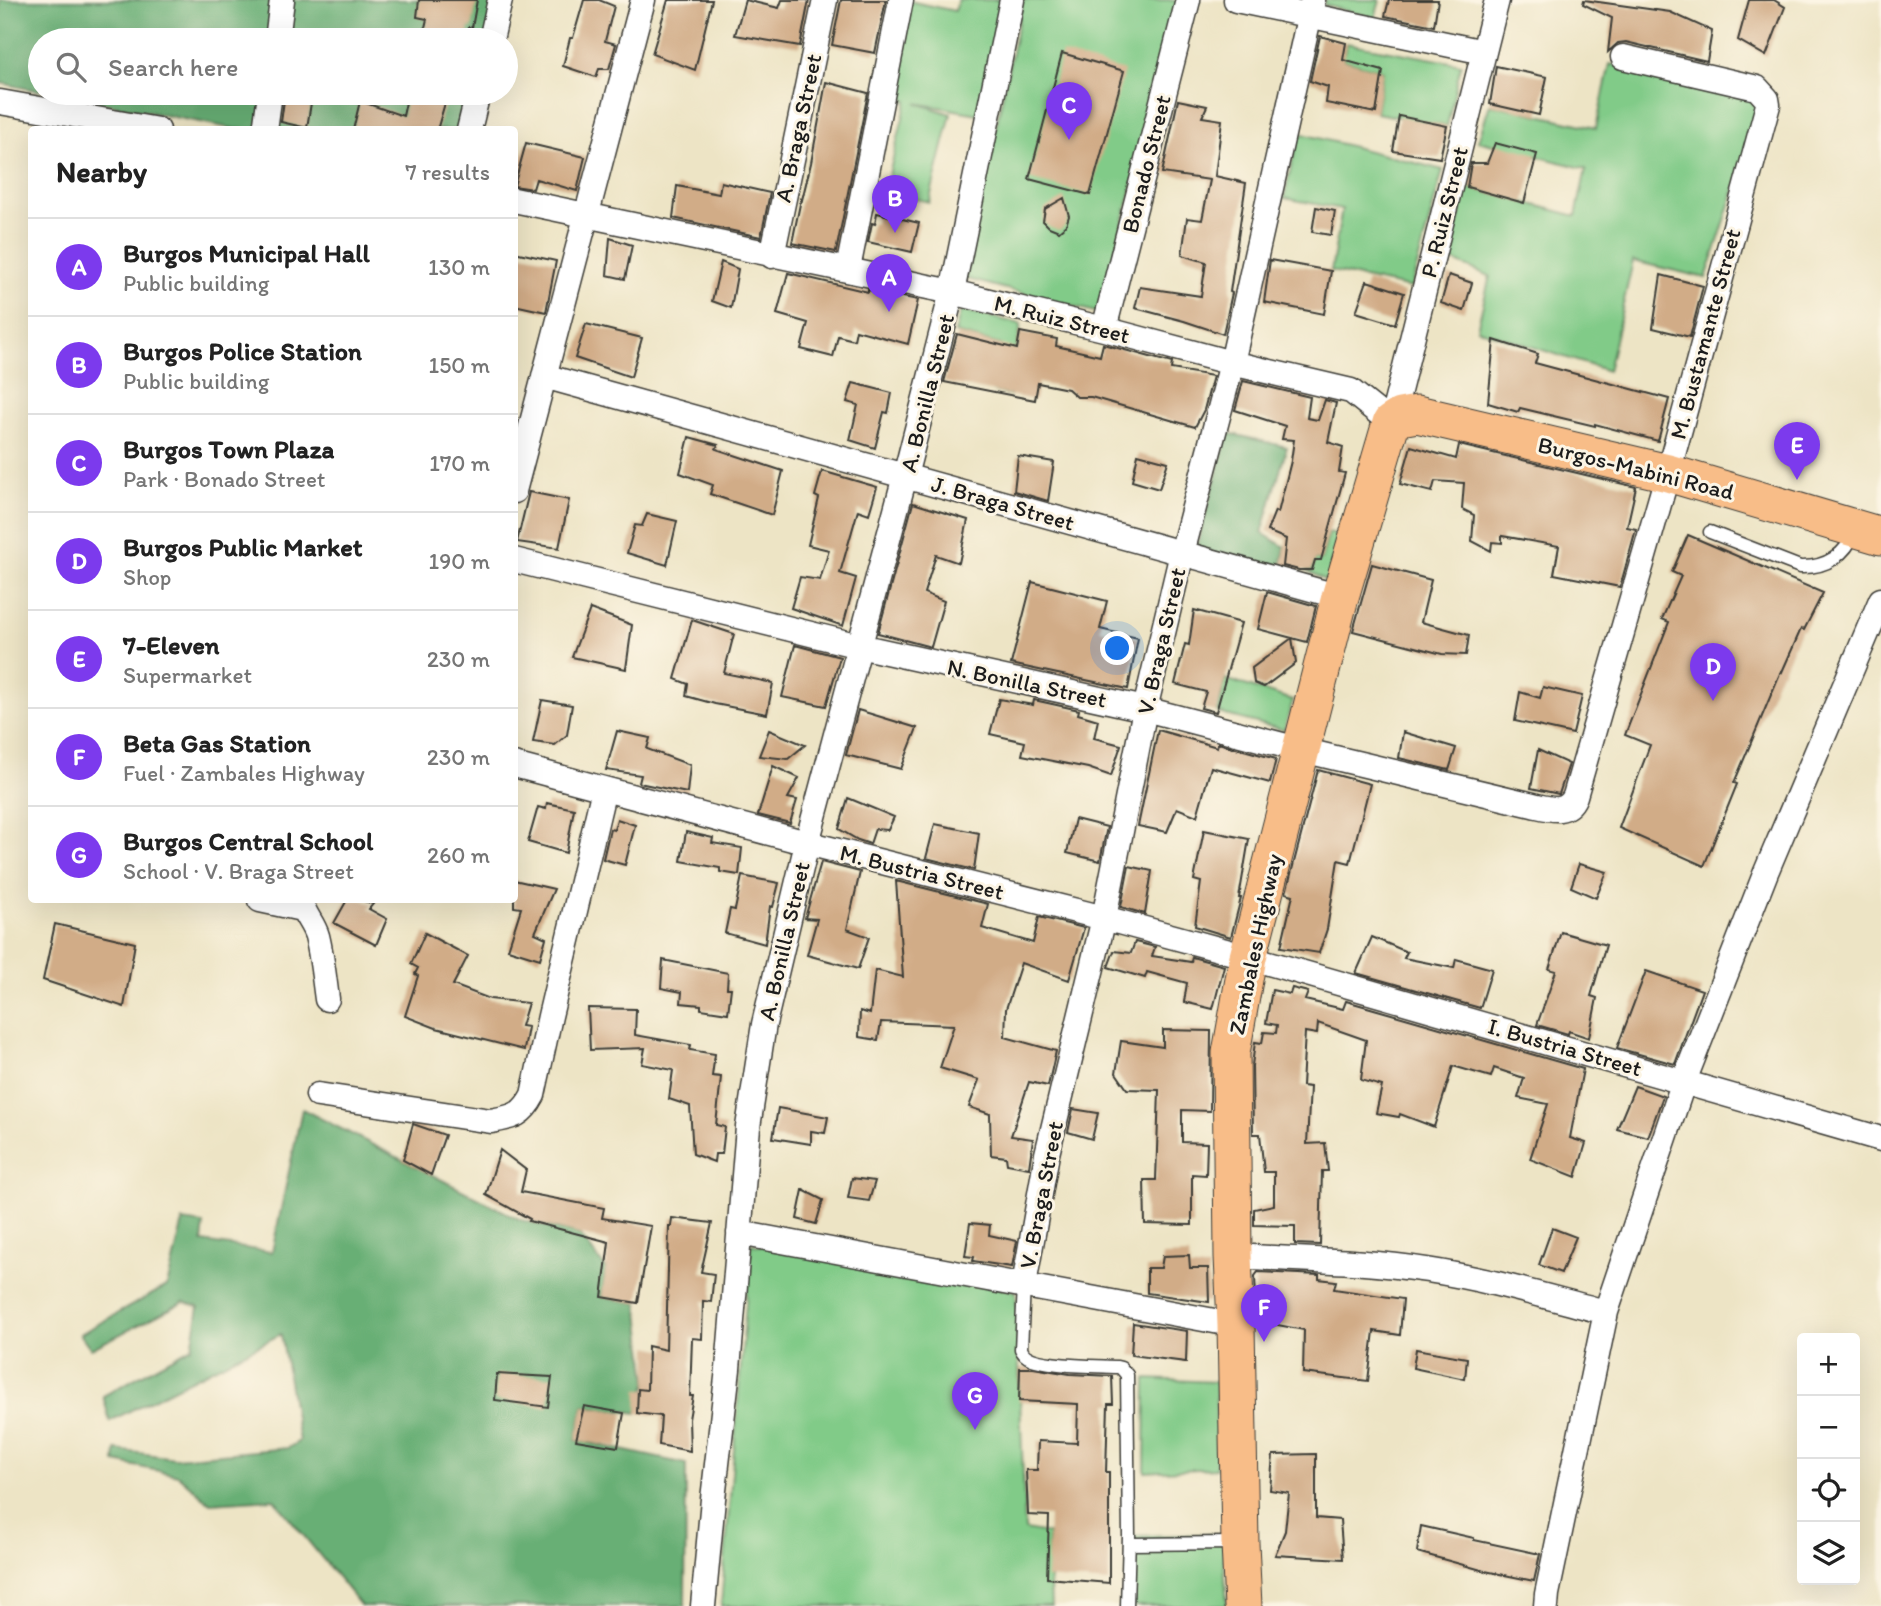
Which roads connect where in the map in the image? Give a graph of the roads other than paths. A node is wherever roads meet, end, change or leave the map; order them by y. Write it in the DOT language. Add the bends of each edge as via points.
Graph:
graph roads {
  1 [pos="282,0"];
  2 [pos="500,0"];
  3 [pos="643,0"];
  4 [pos="825,0"];
  5 [pos="901,0"];
  6 [pos="1012,0"];
  7 [pos="1188,0"];
  8 [pos="1236,0"];
  9 [pos="1497,0"];
  10 [pos="1311,7"];
  11 [pos="278,28"];
  12 [pos="494,28"];
  13 [pos="1484,51"];
  14 [pos="1623,57"];
  15 [pos="0,102"];
  16 [pos="268,105"];
  17 [pos="475,105"];
  18 [pos="135,126"];
  19 [pos="266,126"];
  20 [pos="470,126"];
  21 [pos="518,201"];
  22 [pos="586,215"];
  23 [pos="772,256"];
  24 [pos="848,269"];
  25 [pos="953,292"];
  26 [pos="1104,329"];
  27 [pos="1232,363"];
  28 [pos="544,376"];
  29 [pos="1391,424"];
  30 [pos="1668,473"];
  31 [pos="518,476"];
  32 [pos="905,476"];
  33 [pos="1710,532"];
  34 [pos="1868,532"];
  35 [pos="1182,553"];
  36 [pos="518,560"];
  37 [pos="1340,597"];
  38 [pos="1881,600"];
  39 [pos="859,646"];
  40 [pos="1145,709"];
  41 [pos="1301,750"];
  42 [pos="518,766"];
  43 [pos="604,789"];
  44 [pos="1576,796"];
  45 [pos="807,844"];
  46 [pos="301,904"];
  47 [pos="1104,918"];
  48 [pos="1248,957"];
  49 [pos="327,999"];
  50 [pos="1684,1081"];
  51 [pos="318,1095"];
  52 [pos="1881,1139"];
  53 [pos="739,1233"];
  54 [pos="1233,1256"];
  55 [pos="1024,1285"];
  56 [pos="1606,1311"];
  57 [pos="1236,1325"];
  58 [pos="1240,1543"];
  59 [pos="1129,1544"];
  60 [pos="703,1606"];
  61 [pos="1127,1606"];
  62 [pos="1243,1606"];
  63 [pos="1546,1606"];
  1 -- 11 [label="street"];
  2 -- 12 [label="street"];
  3 -- 22 [label="street"];
  4 -- 23 [label="street, A. Braga Street"];
  5 -- 24 [label="street"];
  6 -- 25 [label="street, A. Bonilla Street"];
  7 -- 26 [label="street, Bonado Street"];
  8 -- 10 [label="street"];
  9 -- 13 [label="street, P. Ruiz Street"];
  10 -- 13 [label="street"];
  10 -- 27 [label="street, V. Braga Street"];
  13 -- 29 [label="street, P. Ruiz Street"];
  14 -- 30 [label="street, M. Bustamante Street" via="1757,88 1768,105"];
  15 -- 18 [label="street"];
  16 -- 19 [label="street"];
  17 -- 20 [label="street"];
  21 -- 22 [label="street, M. Ruiz Street"];
  22 -- 23 [label="street, M. Ruiz Street"];
  22 -- 28 [label="street"];
  23 -- 24 [label="street, M. Ruiz Street"];
  24 -- 25 [label="street, M. Ruiz Street"];
  25 -- 26 [label="street, M. Ruiz Street"];
  25 -- 32 [label="street, A. Bonilla Street"];
  26 -- 27 [label="street, M. Ruiz Street"];
  27 -- 29 [label="street, M. Ruiz Street" via="1351,391"];
  27 -- 35 [label="street, V. Braga Street"];
  28 -- 31 [label="street"];
  28 -- 32 [label="street, J. Braga Street"];
  29 -- 30 [label="main road, Burgos-Mabini Road" via="1417,414"];
  29 -- 37 [label="main road, Zambales Highway"];
  30 -- 34 [label="main road, Burgos-Mabini Road"];
  30 -- 44 [label="street, M. Bustamante Street"];
  32 -- 35 [label="street, J. Braga Street"];
  32 -- 39 [label="street, A. Bonilla Street"];
  33 -- 34 [label="lane" via="1800,567 1827,563"];
  35 -- 37 [label="street, J. Braga Street"];
  35 -- 40 [label="street, V. Braga Street"];
  36 -- 39 [label="street, N. Bonilla Street"];
  37 -- 41 [label="main road, Zambales Highway"];
  38 -- 50 [label="street"];
  39 -- 40 [label="street, N. Bonilla Street"];
  39 -- 45 [label="street, A. Bonilla Street"];
  40 -- 41 [label="street, N. Bonilla Street"];
  40 -- 47 [label="street, V. Braga Street"];
  41 -- 44 [label="street, N. Bonilla Street" via="1550,809 1568,808"];
  41 -- 48 [label="main road, Zambales Highway"];
  42 -- 43 [label="street, M. Bustria Street"];
  43 -- 45 [label="street, M. Bustria Street"];
  43 -- 51 [label="street" via="527,1107 509,1118 491,1121"];
  45 -- 47 [label="street, M. Bustria Street"];
  45 -- 53 [label="street, A. Bonilla Street" via="764,1024 748,1127"];
  46 -- 49 [label="street" via="317,936"];
  47 -- 48 [label="street, M. Bustria Street"];
  47 -- 55 [label="street, V. Braga Street" via="1047,1154"];
  48 -- 50 [label="street, I. Bustria Street"];
  48 -- 54 [label="main road, Zambales Highway" via="1231,1053"];
  50 -- 52 [label="street, I. Bustria Street"];
  50 -- 56 [label="street"];
  53 -- 55 [label="street"];
  53 -- 60 [label="street, A. Bonilla Street"];
  54 -- 56 [label="street" via="1426,1270"];
  54 -- 57 [label="main road, Zambales Highway"];
  55 -- 57 [label="street"];
  55 -- 59 [label="lane" via="1024,1354 1042,1362 1117,1367 1126,1375"];
  56 -- 63 [label="street"];
  57 -- 58 [label="main road, Zambales Highway"];
  58 -- 59 [label="lane"];
  58 -- 62 [label="main road, Zambales Highway"];
  59 -- 61 [label="lane"];
}
